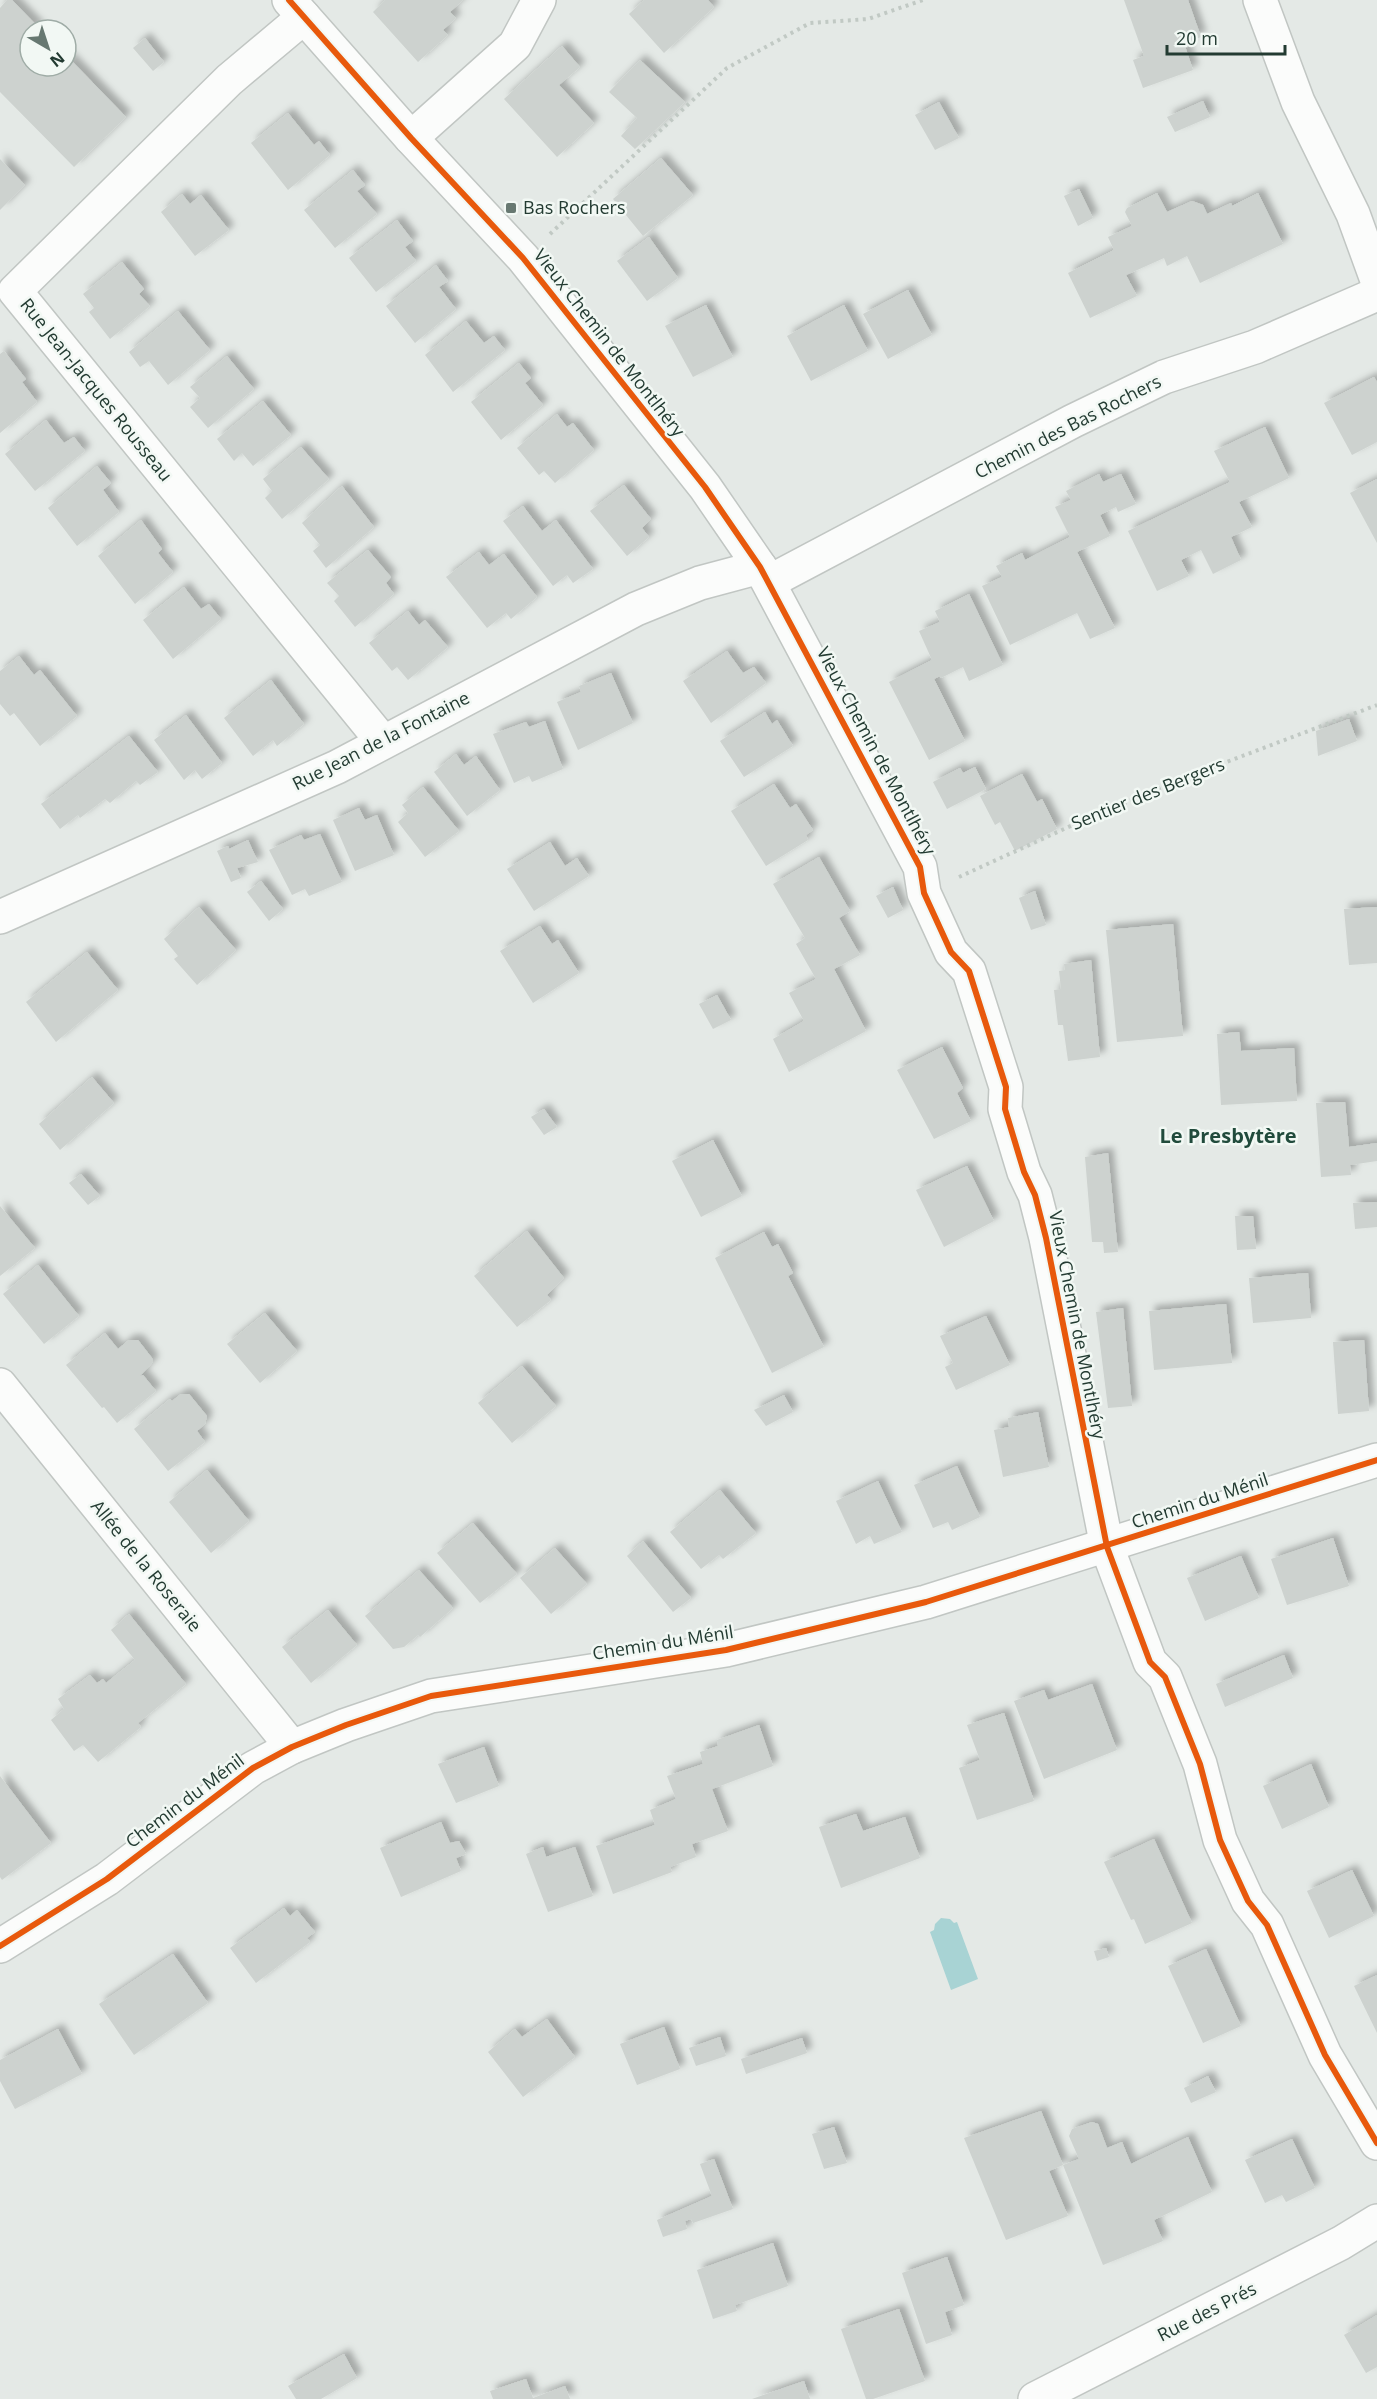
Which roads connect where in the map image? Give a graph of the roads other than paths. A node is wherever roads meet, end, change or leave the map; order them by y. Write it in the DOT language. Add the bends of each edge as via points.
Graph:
graph roads {
  1 [pos="539,0"];
  2 [pos="1260,0"];
  3 [pos="296,8"];
  4 [pos="411,138"];
  5 [pos="1377,280"];
  6 [pos="1377,294"];
  7 [pos="7,297"];
  8 [pos="765,574"];
  9 [pos="383,742"];
  10 [pos="0,917"];
  11 [pos="0,1385"];
  12 [pos="1377,1460"];
  13 [pos="1107,1547"];
  14 [pos="292,1747"];
  15 [pos="0,1946"];
  16 [pos="1377,2143"];
  17 [pos="1377,2221"];
  18 [pos="1035,2399"];
  1 -- 4 [label="street" via="515,45"];
  2 -- 5 [label="street" via="1298,102 1353,214"];
  3 -- 4 [label="street, Vieux Chemin de Montlhéry"];
  3 -- 7 [label="street, Rue Jean-Jacques Rousseau" via="229,80"];
  4 -- 8 [label="street, Vieux Chemin de Montlhéry" via="523,258 705,487"];
  6 -- 8 [label="street, Chemin des Bas Rochers" via="1255,347 1164,377"];
  7 -- 9 [label="street, Rue Jean-Jacques Rousseau"];
  8 -- 9 [label="street, Rue Jean de la Fontaine" via="700,583 636,609"];
  8 -- 13 [label="street, Vieux Chemin de Montlhéry" via="920,867 924,893 951,952 969,971 1006,1087 1005,1108 1046,1238"];
  9 -- 10 [label="street, Rue Jean de la Fontaine" via="337,767"];
  11 -- 14 [label="street, Allée de la Roseraie"];
  12 -- 13 [label="street, Chemin du Ménil"];
  13 -- 14 [label="street, Chemin du Ménil" via="926,1602 726,1650 430,1696"];
  13 -- 16 [label="street, Vieux Chemin de Montlhéry" via="1149,1662 1165,1677 1200,1764 1220,1840 1248,1901 1267,1925 1325,2055"];
  14 -- 15 [label="street, Chemin du Ménil" via="253,1768 107,1879"];
  17 -- 18 [label="street, Rue des Prés"];
}
